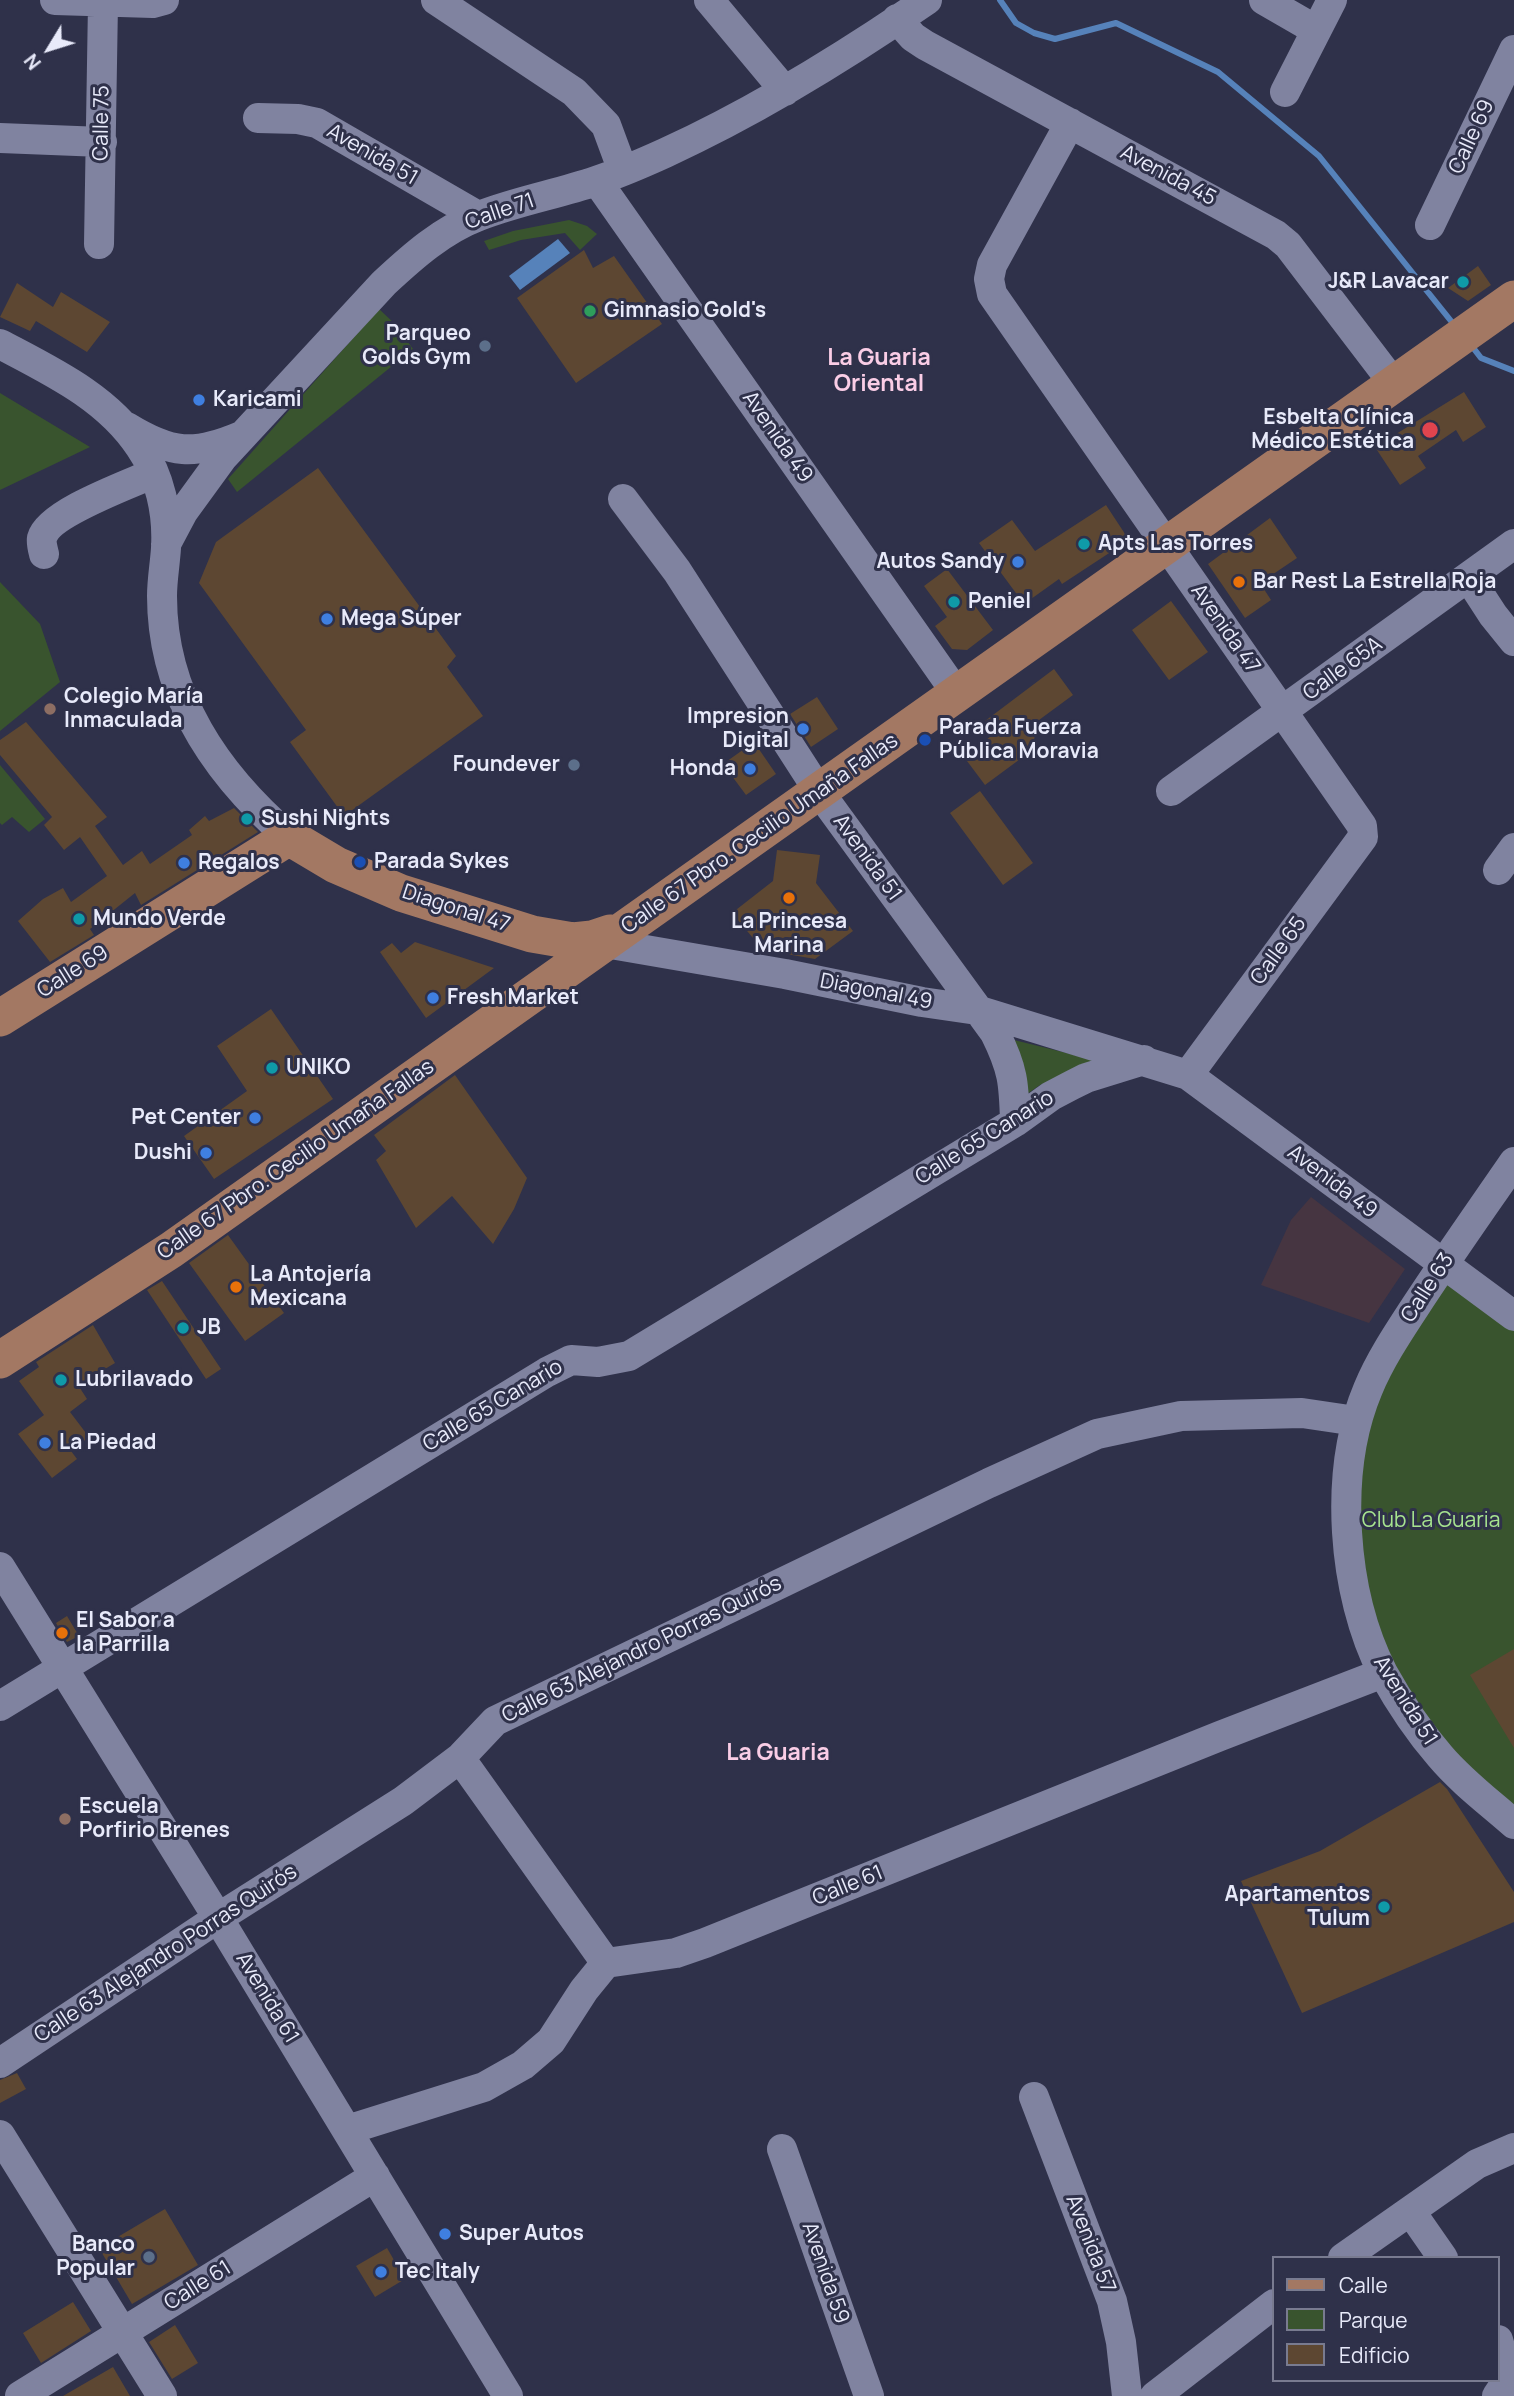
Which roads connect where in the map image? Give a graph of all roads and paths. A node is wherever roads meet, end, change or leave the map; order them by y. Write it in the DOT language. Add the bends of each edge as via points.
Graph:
graph roads {
  1 [pos="55,0"];
  2 [pos="164,0"];
  3 [pos="436,0"];
  4 [pos="709,0"];
  5 [pos="1264,0"];
  6 [pos="1332,0"];
  7 [pos="103,3"];
  8 [pos="911,7"];
  9 [pos="1316,30"];
  10 [pos="1514,50"];
  11 [pos="785,91"];
  12 [pos="1285,92"];
  13 [pos="258,118"];
  14 [pos="1070,123"];
  15 [pos="0,138"];
  16 [pos="102,142"];
  17 [pos="610,176"];
  18 [pos="478,216"];
  19 [pos="1430,225"];
  20 [pos="99,244"];
  21 [pos="1500,309"];
  22 [pos="0,344"];
  23 [pos="1394,384"];
  24 [pos="125,427"];
  25 [pos="245,434"];
  26 [pos="154,472"];
  27 [pos="623,499"];
  28 [pos="166,544"];
  29 [pos="1514,544"];
  30 [pos="1167,545"];
  31 [pos="44,554"];
  32 [pos="1469,578"];
  33 [pos="1514,641"];
  34 [pos="957,694"];
  35 [pos="1283,712"];
  36 [pos="1171,791"];
  37 [pos="820,793"];
  38 [pos="1362,826"];
  39 [pos="289,837"];
  40 [pos="532,934"];
  41 [pos="618,934"];
  42 [pos="541,986"];
  43 [pos="977,1010"];
  44 [pos="0,1018"];
  45 [pos="1144,1060"];
  46 [pos="1188,1075"];
  47 [pos="1015,1122"];
  48 [pos="1514,1162"];
  49 [pos="1443,1264"];
  50 [pos="1514,1316"];
  51 [pos="0,1360"];
  52 [pos="1356,1421"];
  53 [pos="0,1567"];
  54 [pos="63,1668"];
  55 [pos="1383,1672"];
  56 [pos="0,1706"];
  57 [pos="460,1758"];
  58 [pos="1514,1824"];
  59 [pos="218,1918"];
  60 [pos="606,1962"];
  61 [pos="0,2063"];
  62 [pos="1034,2096"];
  63 [pos="347,2130"];
  64 [pos="0,2135"];
  65 [pos="1514,2148"];
  66 [pos="782,2149"];
  67 [pos="375,2176"];
  68 [pos="1411,2212"];
  69 [pos="1345,2256"];
  70 [pos="1442,2256"];
  71 [pos="1272,2306"];
  72 [pos="123,2332"];
  73 [pos="1500,2359"];
  74 [pos="1503,2387"];
  75 [pos="20,2396"];
  76 [pos="162,2396"];
  77 [pos="508,2396"];
  78 [pos="869,2396"];
  79 [pos="1128,2396"];
  80 [pos="1155,2396"];
  1 -- 7 [label="street"];
  2 -- 7 [label="street"];
  3 -- 17 [label="street, Avenida 49" via="574,92 606,125"];
  4 -- 11 [label="street"];
  5 -- 9 [label="street"];
  6 -- 9 [label="street"];
  7 -- 16 [label="street, Calle 75"];
  8 -- 11 [label="street, Calle 71"];
  8 -- 14 [label="street, Avenida 45" via="913,37"];
  9 -- 12 [label="street"];
  10 -- 19 [label="street, Calle 69"];
  11 -- 17 [label="street, Calle 71" via="718,128"];
  13 -- 18 [label="street, Avenida 51" via="317,123"];
  14 -- 23 [label="street, Avenida 45" via="1276,235"];
  14 -- 30 [label="street, Avenida 47" via="992,265 992,294"];
  15 -- 16 [label="street"];
  16 -- 20 [label="street, Calle 75"];
  17 -- 18 [label="street, Calle 71"];
  17 -- 34 [label="street, Avenida 49"];
  18 -- 25 [label="street, Calle 71" via="442,235 384,283"];
  21 -- 23 [label="main road, Calle 67 Pbro. Cecilio Umaña Fallas"];
  22 -- 24 [label="street" via="85,392"];
  23 -- 30 [label="main road, Calle 67 Pbro. Cecilio Umaña Fallas"];
  24 -- 25 [label="street" via="153,443 184,450 215,447"];
  24 -- 26 [label="street"];
  25 -- 28 [label="street, Calle 71" via="201,486"];
  26 -- 28 [label="street" via="162,495"];
  26 -- 31 [label="street" via="63,514 42,538"];
  27 -- 37 [label="street, Avenida 51" via="677,572"];
  28 -- 39 [label="street" via="162,596 167,648 182,698 229,778"];
  29 -- 32 [label="street, Calle 65A"];
  30 -- 34 [label="main road, Calle 67 Pbro. Cecilio Umaña Fallas"];
  30 -- 35 [label="street, Avenida 47"];
  32 -- 33 [label="street"];
  32 -- 35 [label="street, Calle 65A"];
  34 -- 37 [label="main road, Calle 67 Pbro. Cecilio Umaña Fallas"];
  35 -- 36 [label="street, Calle 65A"];
  35 -- 38 [label="street, Avenida 47"];
  37 -- 41 [label="main road, Calle 67 Pbro. Cecilio Umaña Fallas"];
  37 -- 43 [label="street, Avenida 51"];
  38 -- 46 [label="street, Calle 65" via="1363,837"];
  39 -- 40 [label="main road, Diagonal 47" via="335,865 401,892"];
  39 -- 44 [label="main road, Calle 69"];
  40 -- 41 [label="main road, Diagonal 47" via="573,941"];
  40 -- 42 [label="main road" via="546,941 556,954"];
  41 -- 42 [label="main road, Calle 67 Pbro. Cecilio Umaña Fallas"];
  41 -- 43 [label="street, Diagonal 49" via="785,974"];
  42 -- 51 [label="main road, Calle 67 Pbro. Cecilio Umaña Fallas" via="171,1250"];
  43 -- 45 [label="street, Diagonal 49"];
  43 -- 47 [label="street, Avenida 51" via="1006,1056 1014,1082"];
  45 -- 46 [label="street, Avenida 49"];
  45 -- 47 [label="street, Calle 65 Canario" via="1079,1081"];
  46 -- 49 [label="street, Avenida 49"];
  47 -- 54 [label="street, Calle 65 Canario" via="629,1356 598,1362 571,1360 547,1372"];
  48 -- 49 [label="street, Calle 63"];
  49 -- 50 [label="street, Avenida 49"];
  49 -- 52 [label="street, Calle 63" via="1388,1350"];
  52 -- 55 [label="street, Avenida 51" via="1346,1512 1350,1562"];
  52 -- 57 [label="street, Calle 63 Alejandro Porras Quirós" via="1302,1413 1181,1416 1097,1434 495,1720"];
  53 -- 54 [label="street, Avenida 61"];
  54 -- 56 [label="street, Calle 65 Canario"];
  54 -- 59 [label="street, Avenida 61"];
  55 -- 58 [label="street, Avenida 51" via="1439,1755"];
  55 -- 60 [label="street, Calle 61" via="705,1943 676,1953"];
  57 -- 59 [label="street, Calle 63 Alejandro Porras Quirós" via="402,1801"];
  57 -- 60 [label="street"];
  59 -- 61 [label="street, Calle 63 Alejandro Porras Quirós"];
  59 -- 63 [label="street, Avenida 61"];
  60 -- 63 [label="street" via="551,2042 523,2066 484,2087"];
  62 -- 79 [label="street, Avenida 57" via="1112,2301"];
  63 -- 67 [label="street, Avenida 61"];
  64 -- 72 [label="street"];
  65 -- 68 [label="street" via="1477,2164"];
  66 -- 78 [label="street, Avenida 59"];
  67 -- 72 [label="street, Calle 61"];
  67 -- 77 [label="street, Avenida 61"];
  68 -- 69 [label="street"];
  68 -- 70 [label="street"];
  71 -- 80 [label="street"];
  72 -- 75 [label="street, Calle 61"];
  72 -- 76 [label="street"];
  73 -- 74 [label="street"];
}
